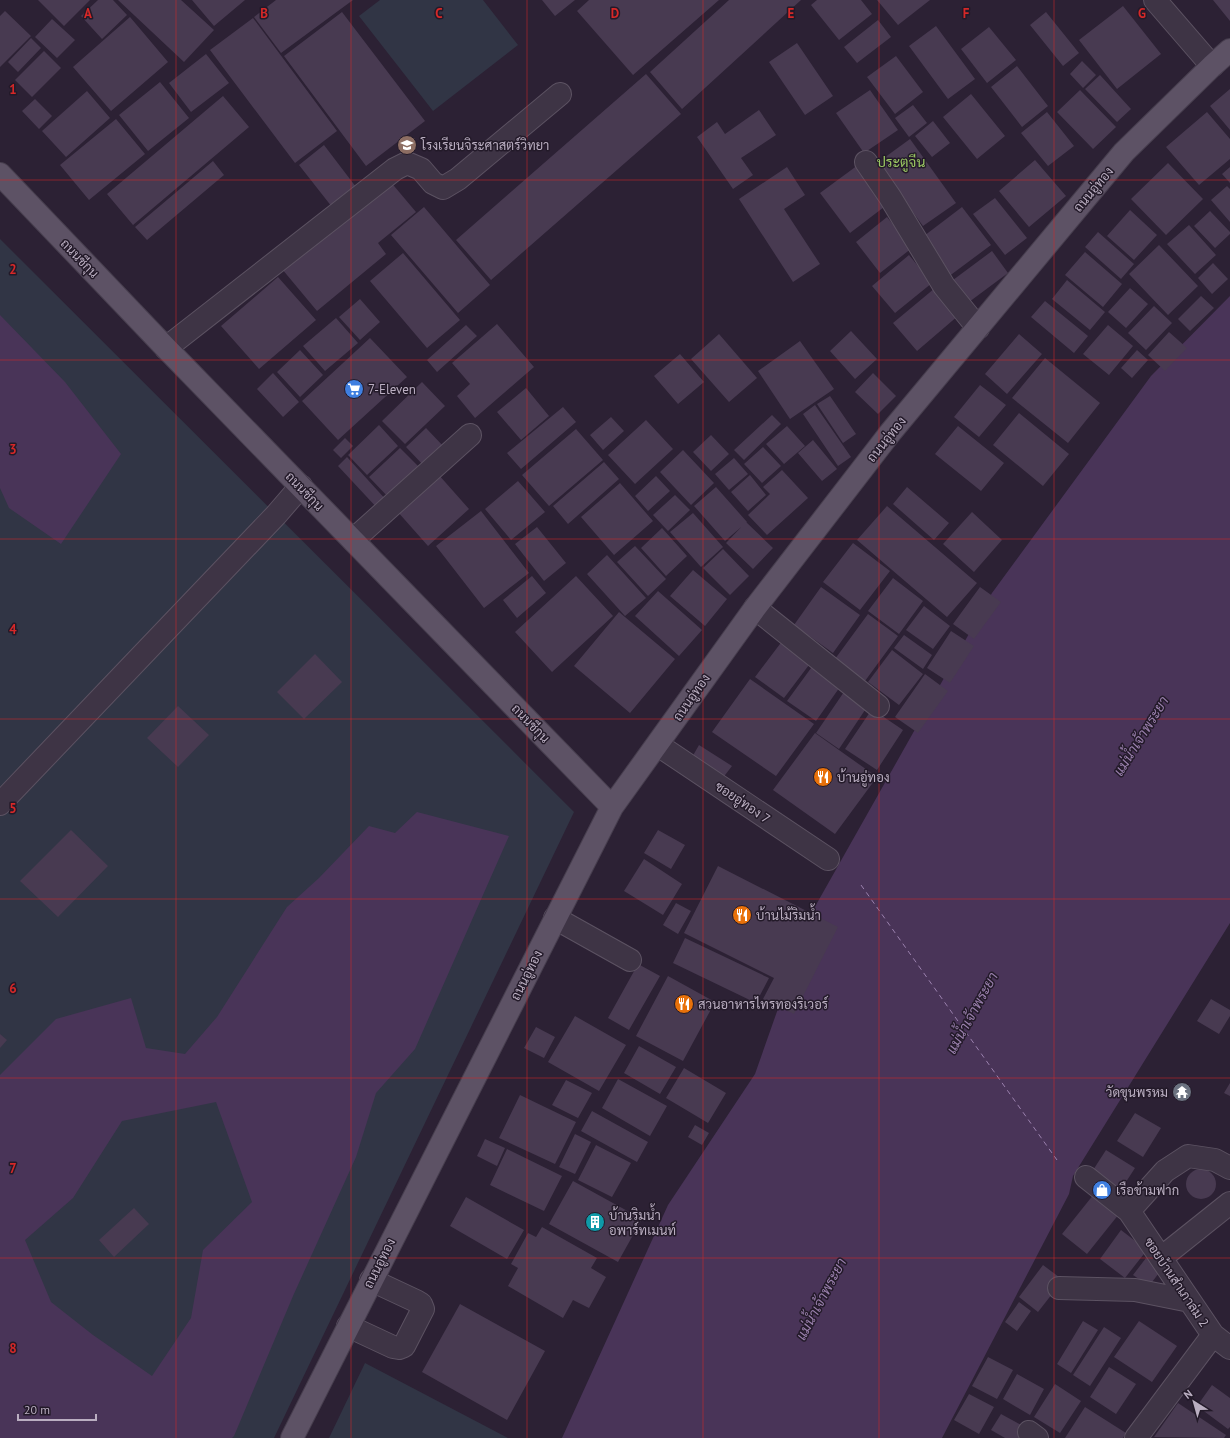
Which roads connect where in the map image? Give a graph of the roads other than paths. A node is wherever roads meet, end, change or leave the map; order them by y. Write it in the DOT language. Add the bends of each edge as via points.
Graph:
graph roads {
  1 [pos="1155,0"];
  2 [pos="1230,50"];
  3 [pos="1212,66"];
  4 [pos="560,94"];
  5 [pos="866,162"];
  6 [pos="0,174"];
  7 [pos="978,328"];
  8 [pos="166,348"];
  9 [pos="470,435"];
  10 [pos="300,486"];
  11 [pos="353,540"];
  12 [pos="755,608"];
  13 [pos="878,706"];
  14 [pos="658,745"];
  15 [pos="0,804"];
  16 [pos="612,807"];
  17 [pos="828,859"];
  18 [pos="555,918"];
  19 [pos="630,960"];
  20 [pos="1230,1168"];
  21 [pos="1086,1177"];
  22 [pos="1230,1203"];
  23 [pos="1129,1211"];
  24 [pos="1161,1258"];
  25 [pos="371,1280"];
  26 [pos="1059,1288"];
  27 [pos="1190,1300"];
  28 [pos="348,1326"];
  29 [pos="1214,1335"];
  30 [pos="1230,1348"];
  31 [pos="292,1438"];
  32 [pos="1136,1438"];
  1 -- 3 [label="street"];
  2 -- 3 [label="main road, ถนนอู่ทอง"];
  3 -- 7 [label="main road, ถนนอู่ทอง" via="1124,152"];
  4 -- 8 [label="street" via="458,179 443,188 433,183 421,169 407,163 395,169"];
  5 -- 7 [label="street" via="944,286"];
  6 -- 8 [label="main road, ถนนชีกุน"];
  7 -- 12 [label="main road, ถนนอู่ทอง" via="890,434"];
  8 -- 10 [label="main road, ถนนชีกุน"];
  9 -- 11 [label="street"];
  10 -- 11 [label="main road, ถนนชีกุน"];
  10 -- 15 [label="street" via="276,515"];
  11 -- 16 [label="main road, ถนนชีกุน"];
  12 -- 13 [label="street"];
  12 -- 14 [label="main road, ถนนอู่ทอง"];
  14 -- 16 [label="main road, ถนนอู่ทอง"];
  14 -- 17 [label="street, ซอยอู่ทอง 7"];
  16 -- 18 [label="main road, ถนนอู่ทอง"];
  18 -- 19 [label="street"];
  18 -- 25 [label="main road, ถนนอู่ทอง"];
  20 -- 23 [label="street" via="1215,1160 1188,1156 1165,1171"];
  21 -- 23 [label="street, ซอยบ้านสำเภาล่ม 2"];
  22 -- 24 [label="street"];
  23 -- 24 [label="street, ซอยบ้านสำเภาล่ม 2"];
  24 -- 27 [label="street, ซอยบ้านสำเภาล่ม 2"];
  25 -- 28 [label="main road, ถนนอู่ทอง"];
  25 -- 28 [label="street" via="416,1301 423,1310 404,1346 399,1348"];
  26 -- 27 [label="street" via="1135,1290"];
  27 -- 29 [label="street, ซอยบ้านสำเภาล่ม 2"];
  28 -- 31 [label="main road, ถนนอู่ทอง"];
  29 -- 30 [label="street, ซอยบ้านสำเภาล่ม 2"];
  29 -- 32 [label="street"];
}
